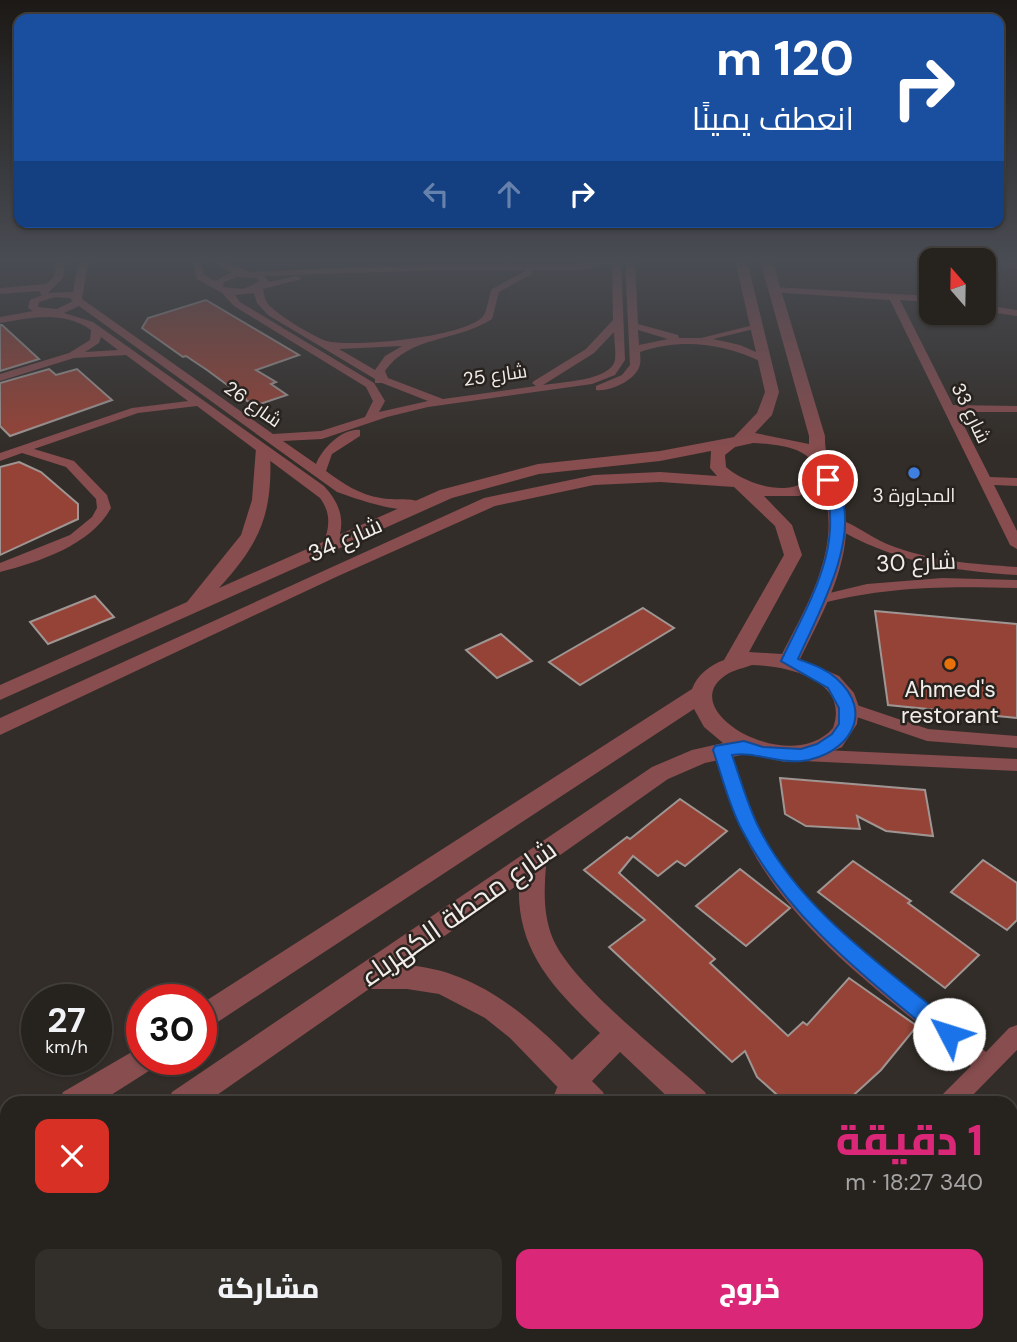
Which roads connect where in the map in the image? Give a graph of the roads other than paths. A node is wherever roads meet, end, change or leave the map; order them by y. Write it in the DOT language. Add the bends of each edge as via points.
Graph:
graph roads {
  1 [pos="84,323"];
  2 [pos="110,323"];
  3 [pos="267,323"];
  4 [pos="288,323"];
  5 [pos="481,323"];
  6 [pos="616,323"];
  7 [pos="618,323"];
  8 [pos="634,323"];
  9 [pos="783,323"];
  10 [pos="907,323"];
  11 [pos="758,325"];
  12 [pos="634,326"];
  13 [pos="96,329"];
  14 [pos="426,338"];
  15 [pos="690,340"];
  16 [pos="325,344"];
  17 [pos="635,350"];
  18 [pos="128,352"];
  19 [pos="65,358"];
  20 [pos="160,359"];
  21 [pos="766,360"];
  22 [pos="144,364"];
  23 [pos="0,378"];
  24 [pos="383,379"];
  25 [pos="370,384"];
  26 [pos="530,388"];
  27 [pos="572,388"];
  28 [pos="161,389"];
  29 [pos="443,401"];
  30 [pos="197,403"];
  31 [pos="949,408"];
  32 [pos="1017,409"];
  33 [pos="136,410"];
  34 [pos="370,418"];
  35 [pos="357,428"];
  36 [pos="79,430"];
  37 [pos="735,441"];
  38 [pos="267,444"];
  39 [pos="21,449"];
  40 [pos="0,457"];
  41 [pos="820,463"];
  42 [pos="71,464"];
  43 [pos="319,472"];
  44 [pos="985,481"];
  45 [pos="1017,482"];
  46 [pos="333,483"];
  47 [pos="736,483"];
  48 [pos="318,489"];
  49 [pos="418,505"];
  50 [pos="838,523"];
  51 [pos="330,544"];
  52 [pos="1017,545"];
  53 [pos="938,565"];
  54 [pos="0,568"];
  55 [pos="1017,571"];
  56 [pos="940,582"];
  57 [pos="1017,584"];
  58 [pos="818,600"];
  59 [pos="188,609"];
  60 [pos="789,661"];
  61 [pos="733,662"];
  62 [pos="68,663"];
  63 [pos="89,686"];
  64 [pos="0,693"];
  65 [pos="702,693"];
  66 [pos="848,708"];
  67 [pos="0,727"];
  68 [pos="1017,743"];
  69 [pos="733,749"];
  70 [pos="801,755"];
  71 [pos="1017,765"];
  72 [pos="534,859"];
  73 [pos="367,977"];
  74 [pos="217,1010"];
  75 [pos="619,1033"];
  76 [pos="1017,1035"];
  77 [pos="987,1066"];
  78 [pos="126,1069"];
  79 [pos="566,1092"];
  80 [pos="83,1096"];
  81 [pos="192,1096"];
  82 [pos="687,1096"];
  83 [pos="957,1096"];
  1 -- 13 [label="street, شارع 26"];
  2 -- 20 [label="street, شارع 26"];
  3 -- 25 [label="street"];
  4 -- 16 [label="street"];
  5 -- 14 [label="street"];
  6 -- 26 [label="street" via="590,351"];
  7 -- 27 [label="street, شارع 25" via="618,368"];
  8 -- 12 [label="street, شارع 25"];
  9 -- 41 [label="street" via="817,436"];
  10 -- 31 [label="street, شارع 33"];
  11 -- 15 [label="street"];
  11 -- 21 [label="street"];
  12 -- 15 [label="street"];
  12 -- 17 [label="street, شارع 25"];
  13 -- 18 [label="street, شارع 26"];
  13 -- 19 [label="street" via="91,345"];
  14 -- 16 [label="street" via="372,346"];
  14 -- 24 [label="street" via="390,358 380,371"];
  15 -- 17 [label="street"];
  15 -- 21 [label="street" via="728,346"];
  16 -- 24 [label="street"];
  17 -- 27 [label="street, شارع 25" via="635,365 626,377 601,388"];
  18 -- 19 [label="street"];
  18 -- 22 [label="street, شارع 26"];
  19 -- 23 [label="street"];
  20 -- 22 [label="street"];
  20 -- 38 [label="street, شارع 26"];
  21 -- 37 [label="street" via="771,399 759,423"];
  22 -- 28 [label="street, شارع 26"];
  24 -- 25 [label="street"];
  24 -- 29 [label="street"];
  25 -- 34 [label="street" via="379,401"];
  26 -- 27 [label="street, شارع 25"];
  26 -- 29 [label="street, شارع 25"];
  27 -- 35 [label="street, شارع 25" via="438,409"];
  28 -- 30 [label="street, شارع 26"];
  28 -- 33 [label="street"];
  29 -- 34 [label="street, شارع 25"];
  30 -- 33 [label="street"];
  30 -- 38 [label="street, شارع 26"];
  31 -- 32 [label="street"];
  31 -- 44 [label="street, شارع 33"];
  33 -- 36 [label="street"];
  34 -- 35 [label="street, شارع 25"];
  35 -- 38 [label="street, شارع 25"];
  35 -- 43 [label="street, شارع 25" via="327,452"];
  36 -- 39 [label="street"];
  36 -- 42 [label="street" via="69,450"];
  37 -- 41 [label="street, شارع 34" via="782,440"];
  37 -- 47 [label="street" via="717,454 716,461"];
  37 -- 49 [label="street, شارع 34" via="660,456 516,473"];
  38 -- 43 [label="street, شارع 26"];
  38 -- 48 [label="street, شارع 26"];
  38 -- 59 [label="street" via="264,500 255,526 238,555"];
  39 -- 40 [label="street"];
  39 -- 42 [label="street"];
  41 -- 47 [label="street, شارع 34" via="819,480 793,491 766,491"];
  41 -- 50 [label="street" via="837,500"];
  42 -- 54 [label="street" via="102,498 104,508 98,520 77,536"];
  43 -- 46 [label="street, شارع 26"];
  44 -- 45 [label="street"];
  44 -- 52 [label="street, شارع 33"];
  46 -- 48 [label="street"];
  46 -- 49 [label="street, شارع 26" via="365,499"];
  47 -- 61 [label="street" via="784,525 793,555"];
  47 -- 63 [label="street, شارع 34" via="660,477 594,480 490,502"];
  48 -- 51 [label="street, شارع 26" via="331,502 336,518"];
  49 -- 51 [label="street, شارع 34"];
  50 -- 53 [label="street, شارع 30" via="881,548"];
  50 -- 58 [label="street" via="830,572"];
  51 -- 59 [label="street, شارع 34"];
  53 -- 55 [label="street, شارع 30"];
  53 -- 56 [label="street"];
  56 -- 57 [label="street, شارع 30"];
  56 -- 58 [label="street, شارع 30" via="876,585"];
  58 -- 60 [label="street"];
  59 -- 62 [label="street, شارع 34"];
  60 -- 61 [label="street" via="760,658"];
  60 -- 66 [label="street" via="834,684"];
  61 -- 65 [label="street" via="712,675"];
  62 -- 63 [label="street"];
  62 -- 64 [label="street, شارع 34"];
  63 -- 67 [label="street, شارع 34"];
  65 -- 69 [label="street" via="710,723"];
  65 -- 74 [label="street, شارع محطة الكهرباء"];
  66 -- 68 [label="street" via="927,735"];
  66 -- 70 [label="street" via="847,724 838,738"];
  69 -- 70 [label="street"];
  69 -- 72 [label="street, شارع محطة الكهرباء" via="679,763 660,773"];
  69 -- 77 [label="street" via="749,827 784,883 837,940"];
  70 -- 71 [label="street"];
  72 -- 73 [label="street, شارع محطة الكهرباء"];
  72 -- 75 [label="street" via="529,897 540,940 566,983"];
  73 -- 79 [label="street" via="421,977 472,993 515,1024"];
  73 -- 81 [label="street, شارع محطة الكهرباء"];
  75 -- 79 [label="street"];
  75 -- 82 [label="street"];
  76 -- 77 [label="street"];
  77 -- 83 [label="street"];
  78 -- 80 [label="street"];
}
